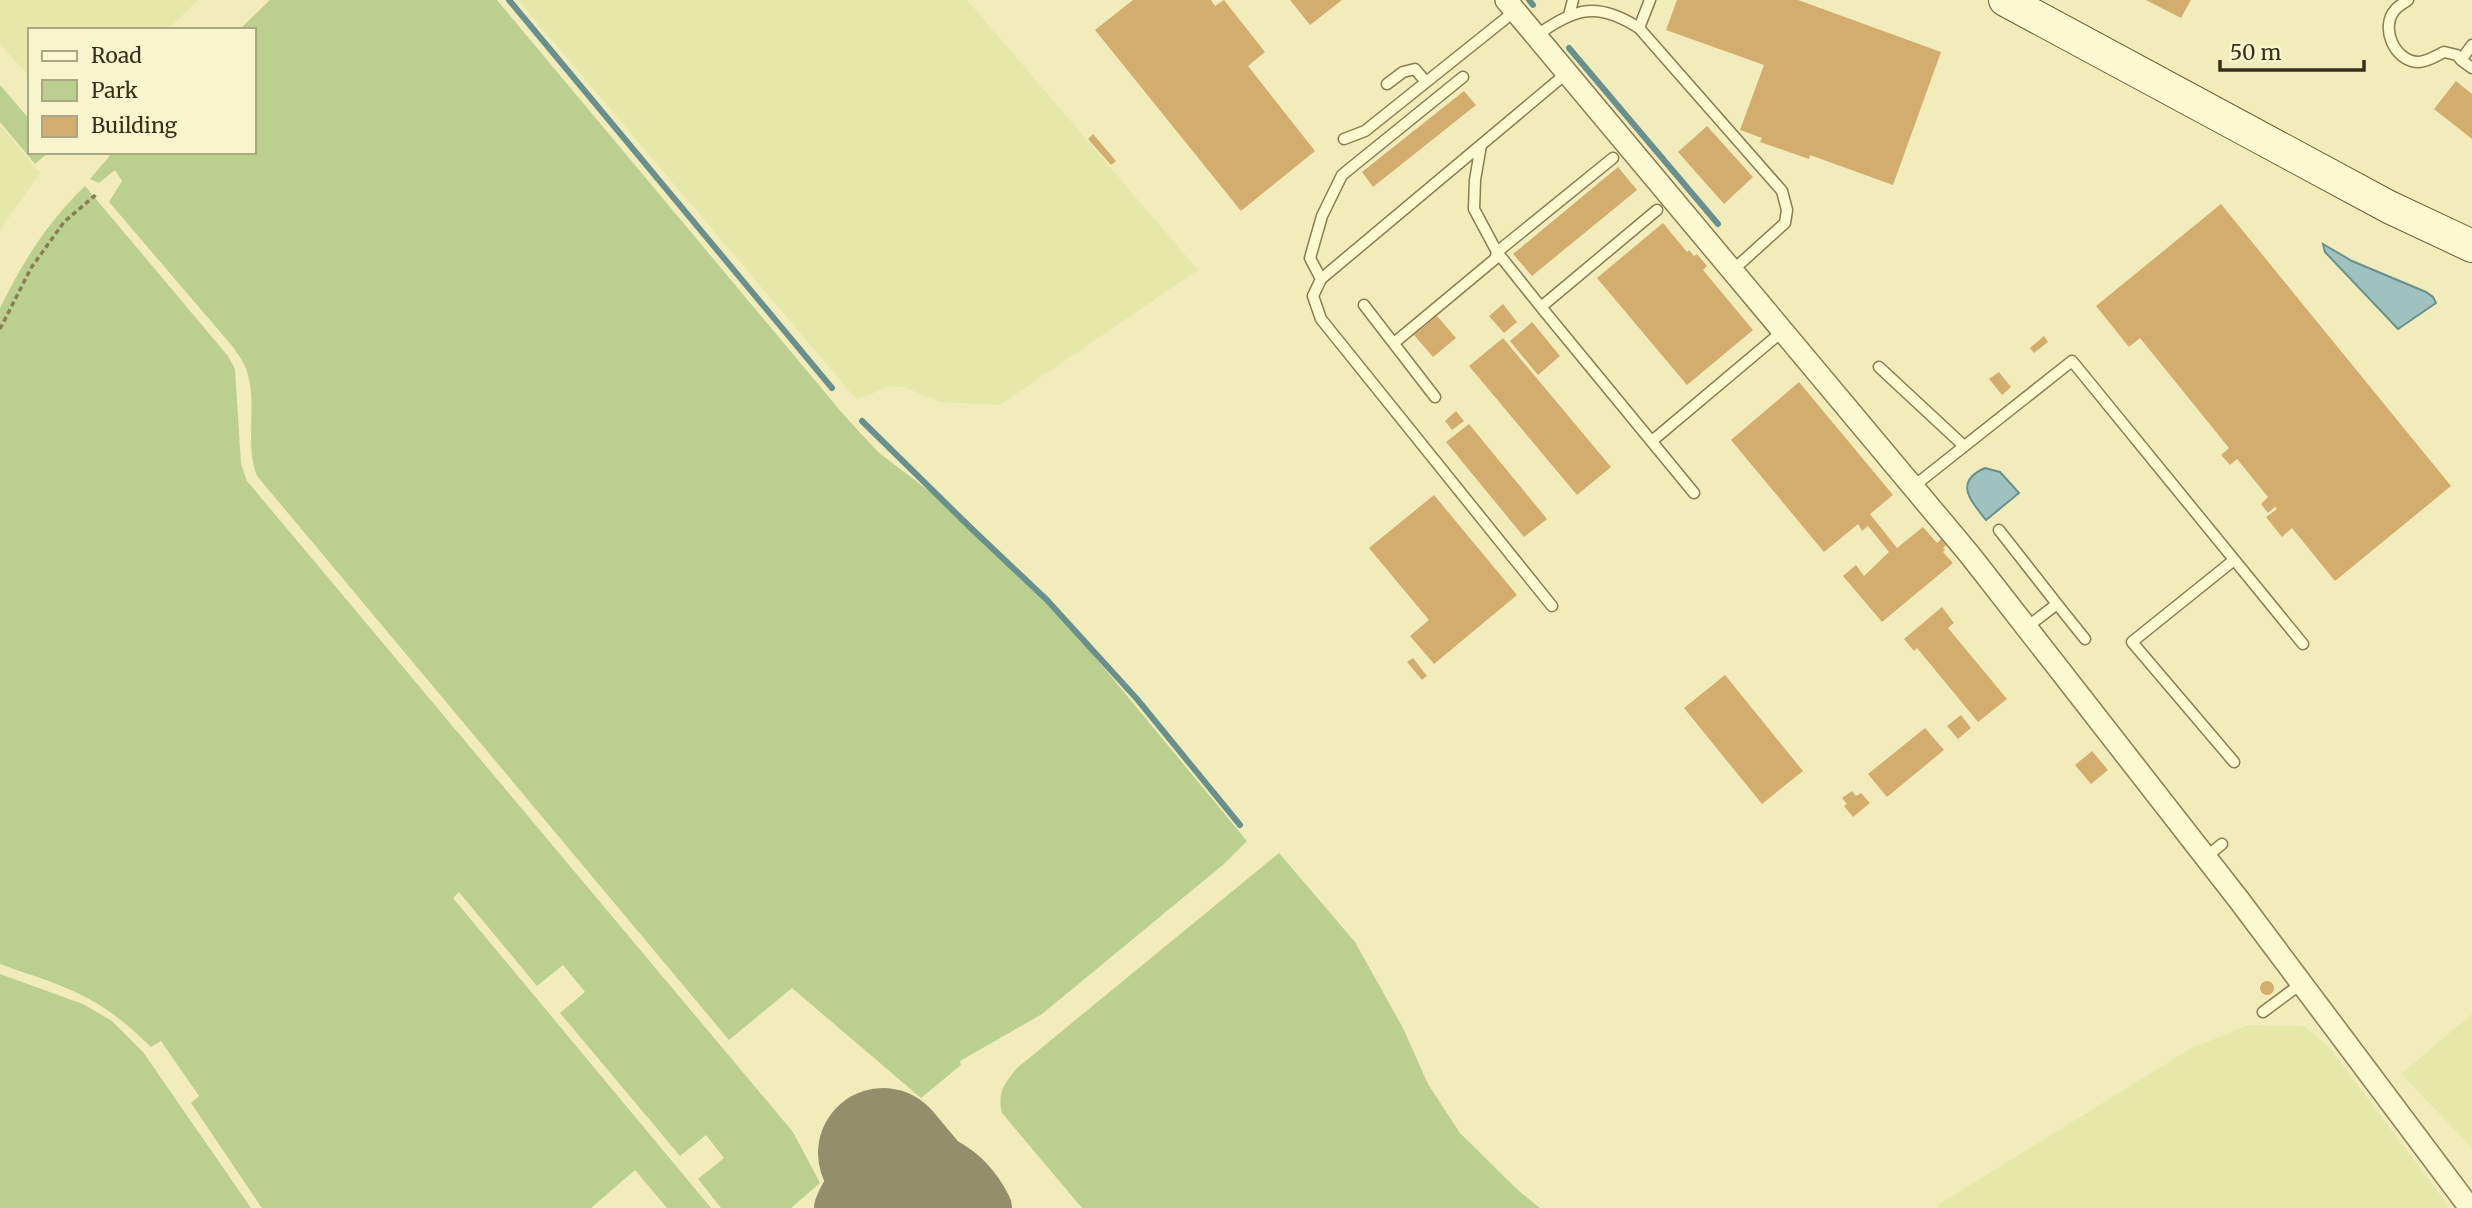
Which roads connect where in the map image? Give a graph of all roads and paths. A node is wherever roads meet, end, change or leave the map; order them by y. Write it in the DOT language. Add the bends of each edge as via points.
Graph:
graph roads {
  1 [pos="1573,0"];
  2 [pos="1650,0"];
  3 [pos="2005,0"];
  4 [pos="2408,0"];
  5 [pos="1510,6"];
  6 [pos="1569,15"];
  7 [pos="1639,28"];
  8 [pos="1537,35"];
  9 [pos="2472,46"];
  10 [pos="2461,60"];
  11 [pos="2472,68"];
  12 [pos="1568,72"];
  13 [pos="1463,77"];
  14 [pos="1426,82"];
  15 [pos="1387,84"];
  16 [pos="1405,99"];
  17 [pos="1417,114"];
  18 [pos="1344,139"];
  19 [pos="1481,145"];
  20 [pos="1612,158"];
  21 [pos="97,193"];
  22 [pos="1657,210"];
  23 [pos="2472,246"];
  24 [pos="1497,252"];
  25 [pos="1733,270"];
  26 [pos="1321,279"];
  27 [pos="1364,305"];
  28 [pos="1541,307"];
  29 [pos="0,329"];
  30 [pos="1784,331"];
  31 [pos="1394,343"];
  32 [pos="1880,367"];
  33 [pos="1435,397"];
  34 [pos="1651,441"];
  35 [pos="1964,446"];
  36 [pos="1914,486"];
  37 [pos="1694,493"];
  38 [pos="1999,530"];
  39 [pos="2234,560"];
  40 [pos="2057,604"];
  41 [pos="1552,606"];
  42 [pos="2027,627"];
  43 [pos="2085,639"];
  44 [pos="2303,644"];
  45 [pos="2234,762"];
  46 [pos="2302,983"];
  47 [pos="2263,1012"];
  48 [pos="2470,1205"];
  1 -- 6 [label="lane"];
  2 -- 7 [label="lane"];
  3 -- 23 [label="main road" via="2389,207"];
  4 -- 10 [label="lane" via="2395,8 2388,22 2390,40 2398,51 2417,62 2444,52"];
  5 -- 8 [label="street"];
  5 -- 14 [label="lane"];
  6 -- 7 [label="lane" via="1589,10 1607,13"];
  6 -- 8 [label="lane"];
  7 -- 25 [label="lane" via="1782,191 1785,223"];
  8 -- 12 [label="street"];
  9 -- 10 [label="lane"];
  10 -- 11 [label="lane"];
  12 -- 19 [label="lane"];
  12 -- 25 [label="street"];
  13 -- 17 [label="lane"];
  14 -- 15 [label="lane" via="1415,69"];
  14 -- 16 [label="lane"];
  16 -- 17 [label="lane"];
  16 -- 18 [label="lane" via="1366,131"];
  17 -- 26 [label="lane" via="1342,176 1322,216 1310,258"];
  19 -- 24 [label="lane" via="1474,209"];
  19 -- 26 [label="lane"];
  20 -- 24 [label="lane"];
  21 -- 29 [label="path" via="64,222 32,268"];
  22 -- 28 [label="lane"];
  24 -- 28 [label="lane"];
  24 -- 31 [label="lane" via="1495,259"];
  25 -- 30 [label="street"];
  26 -- 41 [label="lane" via="1314,296 1321,319"];
  27 -- 31 [label="lane"];
  28 -- 34 [label="lane"];
  30 -- 34 [label="lane"];
  30 -- 36 [label="street"];
  31 -- 33 [label="lane"];
  32 -- 35 [label="lane"];
  34 -- 37 [label="lane"];
  35 -- 36 [label="lane"];
  35 -- 39 [label="lane" via="2072,361"];
  36 -- 42 [label="street"];
  38 -- 40 [label="lane"];
  39 -- 44 [label="lane"];
  39 -- 45 [label="lane" via="2132,642"];
  40 -- 42 [label="lane"];
  40 -- 43 [label="lane"];
  42 -- 46 [label="street" via="2214,851"];
  46 -- 47 [label="lane"];
  46 -- 48 [label="street"];
}
